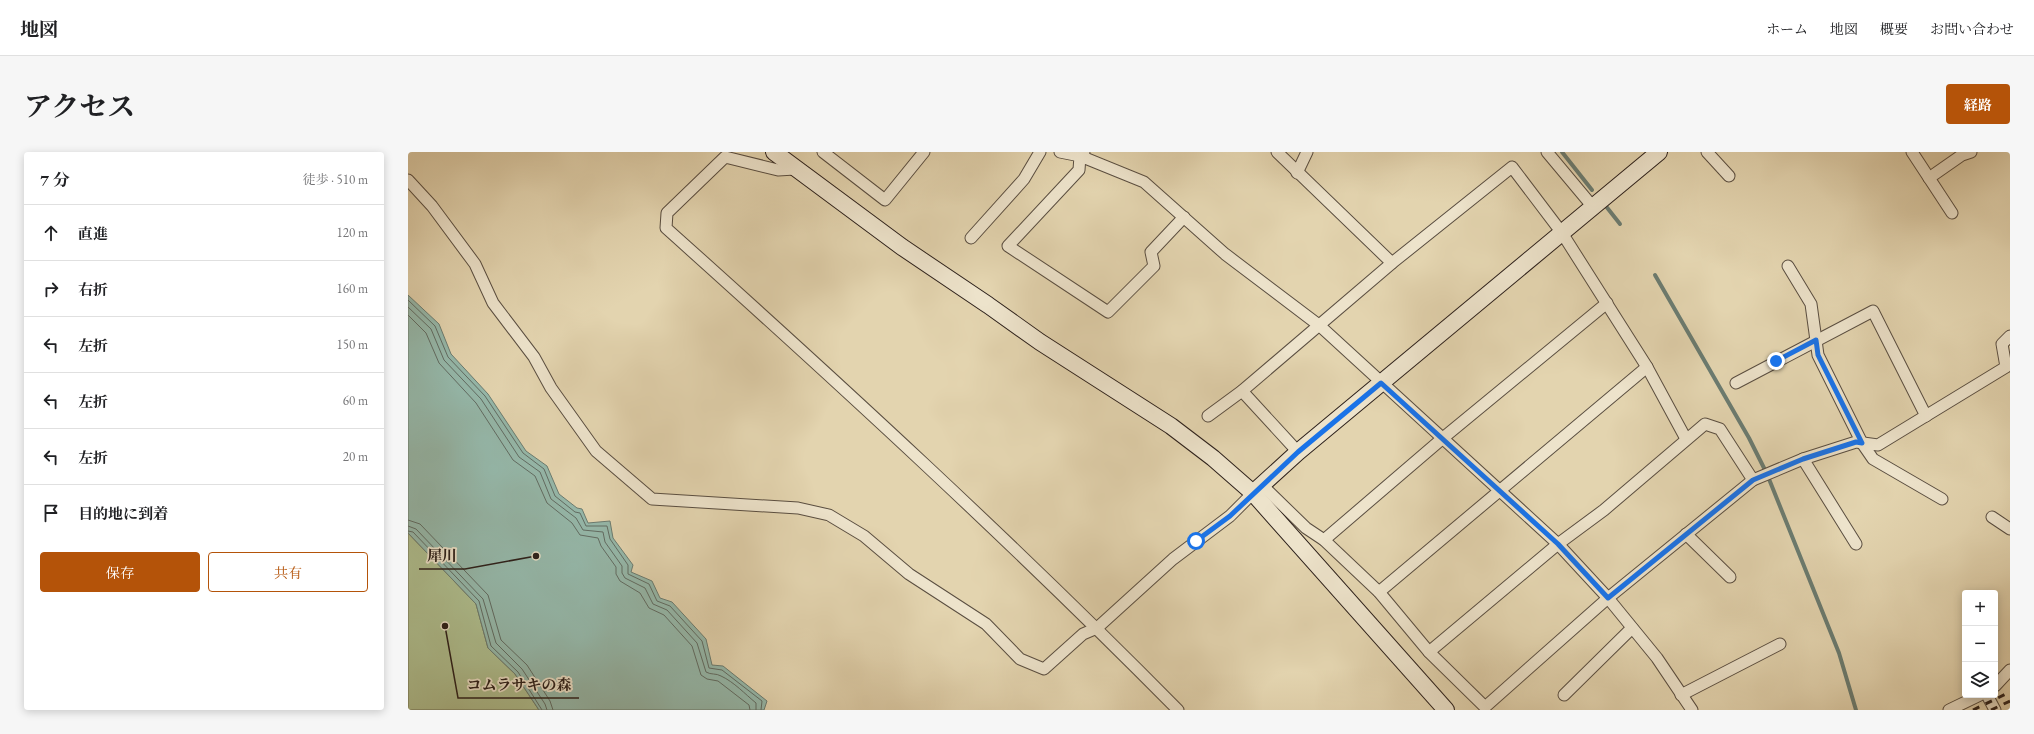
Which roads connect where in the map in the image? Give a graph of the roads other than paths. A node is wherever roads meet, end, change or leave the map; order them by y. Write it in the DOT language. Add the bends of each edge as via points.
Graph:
graph roads {
  1 [pos="774,152"];
  2 [pos="823,152"];
  3 [pos="924,152"];
  4 [pos="1040,152"];
  5 [pos="1060,152"];
  6 [pos="1277,152"];
  7 [pos="1307,152"];
  8 [pos="1547,152"];
  9 [pos="1658,152"];
  10 [pos="1912,152"];
  11 [pos="1971,152"];
  12 [pos="1711,153"];
  13 [pos="1082,154"];
  14 [pos="795,168"];
  15 [pos="1297,173"];
  16 [pos="1729,176"];
  17 [pos="1929,178"];
  18 [pos="408,180"];
  19 [pos="1593,207"];
  20 [pos="1952,213"];
  21 [pos="1184,216"];
  22 [pos="1562,233"];
  23 [pos="970,238"];
  24 [pos="1392,263"];
  25 [pos="1788,266"];
  26 [pos="1607,303"];
  27 [pos="1320,326"];
  28 [pos="2010,336"];
  29 [pos="1816,340"];
  30 [pos="1647,367"];
  31 [pos="1381,383"];
  32 [pos="1736,383"];
  33 [pos="1242,391"];
  34 [pos="1208,416"];
  35 [pos="1926,416"];
  36 [pos="1443,438"];
  37 [pos="1686,439"];
  38 [pos="1862,443"];
  39 [pos="1298,452"];
  40 [pos="1803,459"];
  41 [pos="1753,480"];
  42 [pos="1258,489"];
  43 [pos="1500,490"];
  44 [pos="1942,499"];
  45 [pos="1992,517"];
  46 [pos="2010,529"];
  47 [pos="1686,534"];
  48 [pos="1324,540"];
  49 [pos="1558,544"];
  50 [pos="1856,544"];
  51 [pos="1730,578"];
  52 [pos="1379,592"];
  53 [pos="1608,598"];
  54 [pos="1097,628"];
  55 [pos="1632,628"];
  56 [pos="1780,644"];
  57 [pos="1429,652"];
  58 [pos="2010,670"];
  59 [pos="1998,683"];
  60 [pos="1564,695"];
  61 [pos="1681,695"];
  62 [pos="1974,698"];
  63 [pos="1989,698"];
  64 [pos="1178,710"];
  65 [pos="1446,710"];
  66 [pos="1692,710"];
  67 [pos="1949,710"];
  68 [pos="1995,710"];
  1 -- 14 [label="street"];
  2 -- 3 [label="street" via="885,200"];
  4 -- 23 [label="street" via="1024,179"];
  5 -- 13 [label="street"];
  6 -- 15 [label="street"];
  7 -- 15 [label="street"];
  8 -- 19 [label="street"];
  9 -- 19 [label="street"];
  10 -- 17 [label="street"];
  11 -- 17 [label="street" via="1962,155"];
  12 -- 16 [label="street"];
  13 -- 21 [label="street" via="1144,182"];
  13 -- 21 [label="street" via="1080,170 1008,246 1108,312 1154,266 1151,252"];
  14 -- 42 [label="street" via="902,247 1040,342 1171,426"];
  14 -- 54 [label="street" via="778,170 725,157 667,213 666,228 789,338"];
  15 -- 24 [label="street"];
  17 -- 20 [label="street"];
  18 -- 54 [label="street" via="432,206 475,264 493,304 534,357 551,388 596,451 652,499 798,508 829,515 864,536 909,574 986,624 1020,658 1044,669 1083,634"];
  19 -- 22 [label="street"];
  21 -- 27 [label="street" via="1225,254"];
  22 -- 24 [label="street" via="1512,167"];
  22 -- 26 [label="street"];
  22 -- 31 [label="street"];
  24 -- 27 [label="street"];
  25 -- 29 [label="street" via="1811,304"];
  26 -- 30 [label="street"];
  26 -- 36 [label="street"];
  27 -- 31 [label="street"];
  27 -- 33 [label="street"];
  28 -- 35 [label="street" via="2002,344 2006,367"];
  29 -- 32 [label="street"];
  29 -- 35 [label="street" via="1873,311"];
  29 -- 38 [label="street" via="1818,355"];
  30 -- 37 [label="street"];
  30 -- 43 [label="street"];
  31 -- 36 [label="street"];
  31 -- 39 [label="street"];
  33 -- 34 [label="street"];
  33 -- 39 [label="street"];
  35 -- 38 [label="street" via="1878,445"];
  36 -- 43 [label="street"];
  36 -- 48 [label="street"];
  37 -- 41 [label="street" via="1705,424 1720,429"];
  37 -- 49 [label="street" via="1604,510"];
  38 -- 40 [label="street" via="1856,442"];
  38 -- 44 [label="street" via="1873,459"];
  39 -- 42 [label="street"];
  40 -- 41 [label="street"];
  40 -- 50 [label="street"];
  41 -- 47 [label="street"];
  42 -- 48 [label="street"];
  42 -- 54 [label="street" via="1230,516 1172,559"];
  42 -- 65 [label="street"];
  43 -- 49 [label="street"];
  43 -- 52 [label="street"];
  45 -- 46 [label="street"];
  47 -- 51 [label="street"];
  47 -- 53 [label="street"];
  48 -- 52 [label="street"];
  49 -- 53 [label="street"];
  49 -- 57 [label="street"];
  52 -- 57 [label="street"];
  53 -- 55 [label="street"];
  53 -- 57 [label="street" via="1484,707"];
  54 -- 64 [label="street"];
  55 -- 60 [label="street"];
  55 -- 61 [label="street" via="1657,658"];
  56 -- 61 [label="street"];
  58 -- 59 [label="street"];
  61 -- 66 [label="street"];
  62 -- 67 [label="street"];
  63 -- 68 [label="street"];
}
